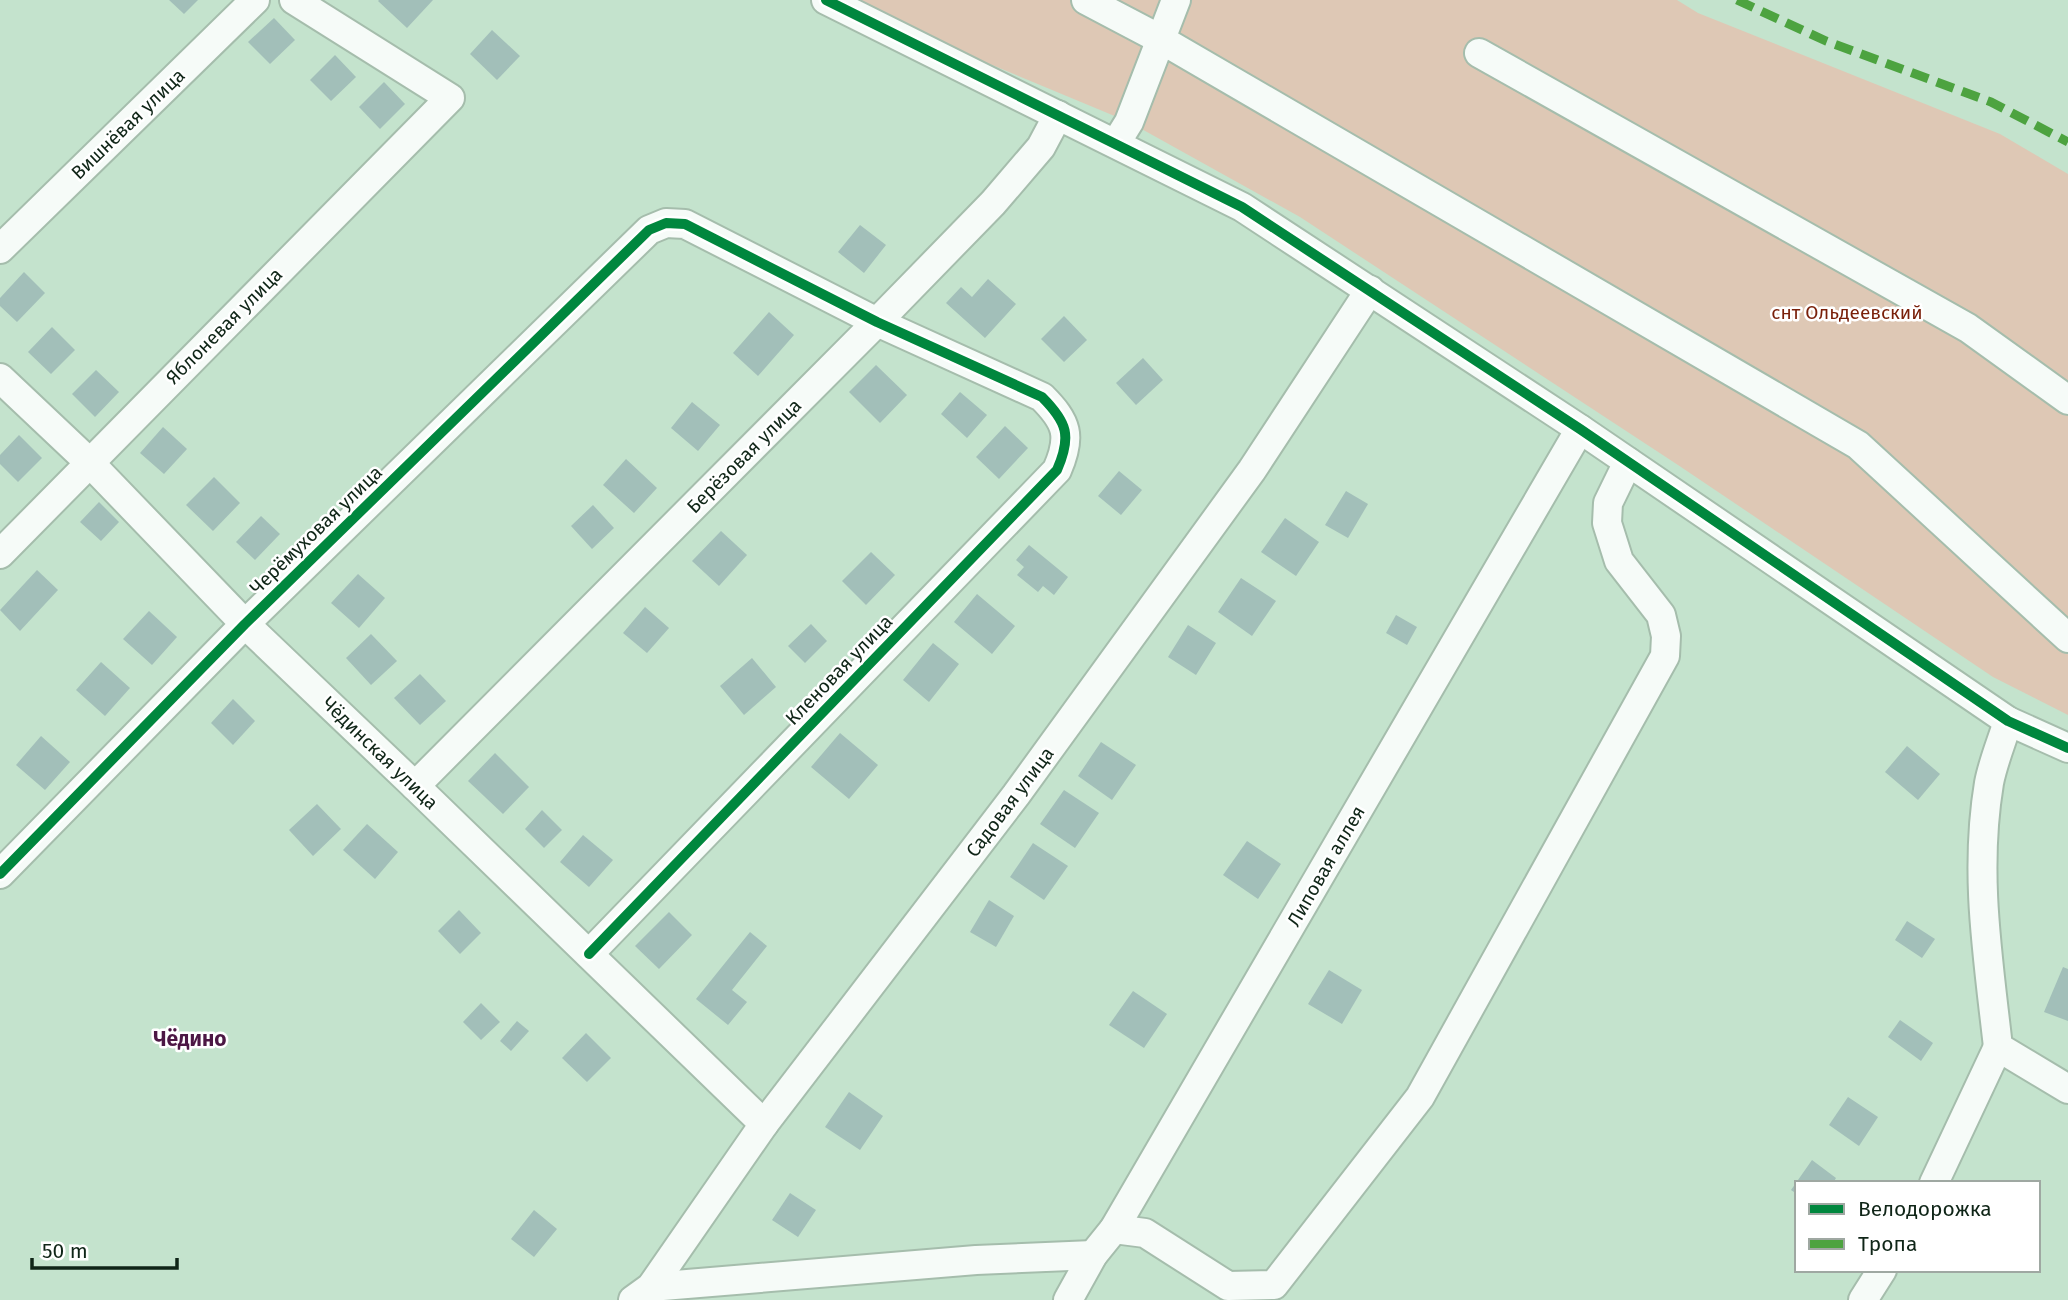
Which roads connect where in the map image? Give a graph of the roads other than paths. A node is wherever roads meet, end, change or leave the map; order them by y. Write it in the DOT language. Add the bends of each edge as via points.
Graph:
graph roads {
  1 [pos="255,0"];
  2 [pos="294,0"];
  3 [pos="826,0"];
  4 [pos="1086,0"];
  5 [pos="1175,0"];
  6 [pos="1160,39"];
  7 [pos="1479,53"];
  8 [pos="1058,115"];
  9 [pos="1116,143"];
  10 [pos="0,249"];
  11 [pos="1370,290"];
  12 [pos="877,322"];
  13 [pos="0,378"];
  14 [pos="2068,400"];
  15 [pos="1580,429"];
  16 [pos="89,462"];
  17 [pos="1628,462"];
  18 [pos="0,554"];
  19 [pos="244,624"];
  20 [pos="2068,638"];
  21 [pos="2008,721"];
  22 [pos="2068,748"];
  23 [pos="415,786"];
  24 [pos="0,874"];
  25 [pos="589,954"];
  26 [pos="1998,1047"];
  27 [pos="2068,1089"];
  28 [pos="764,1124"];
  29 [pos="1935,1181"];
  30 [pos="1114,1229"];
  31 [pos="1093,1255"];
  32 [pos="1881,1272"];
  33 [pos="1269,1292"];
  34 [pos="642,1294"];
  35 [pos="1068,1300"];
  36 [pos="1863,1300"];
  1 -- 10 [label="street, Вишнёвая улица"];
  2 -- 16 [label="street, Яблоневая улица" via="450,98"];
  3 -- 8 [label="street"];
  4 -- 6 [label="street"];
  5 -- 6 [label="street"];
  6 -- 9 [label="street" via="1129,122"];
  6 -- 20 [label="street" via="1858,445"];
  7 -- 14 [label="street" via="1968,328"];
  8 -- 9 [label="street"];
  8 -- 12 [label="street, Берёзовая улица" via="1041,147 1017,175"];
  9 -- 11 [label="street" via="1242,207"];
  11 -- 15 [label="street"];
  11 -- 28 [label="street, Садовая улица" via="1236,493 1016,795"];
  12 -- 19 [label="street, Черёмуховая улица" via="685,224 666,223 649,230"];
  12 -- 23 [label="street, Берёзовая улица"];
  12 -- 25 [label="street, Кленовая улица" via="1042,397 1059,414 1066,436 1065,453 1057,470"];
  13 -- 16 [label="street, Чёдинская улица"];
  15 -- 17 [label="street"];
  15 -- 30 [label="street, Липовая аллея"];
  16 -- 18 [label="street, Яблоневая улица"];
  16 -- 19 [label="street, Чёдинская улица"];
  17 -- 21 [label="street"];
  17 -- 33 [label="street" via="1608,503 1607,523 1619,561 1661,615 1665,656 1420,1097"];
  19 -- 23 [label="street, Чёдинская улица"];
  19 -- 24 [label="street, Черёмуховая улица"];
  21 -- 22 [label="street"];
  21 -- 26 [label="street" via="1990,779 1981,840 1982,900"];
  23 -- 25 [label="street, Чёдинская улица"];
  25 -- 28 [label="street, Чёдинская улица"];
  26 -- 27 [label="street"];
  26 -- 29 [label="street"];
  28 -- 34 [label="street, Садовая улица"];
  30 -- 31 [label="street, Липовая аллея"];
  30 -- 33 [label="street" via="1145,1233 1228,1286"];
  31 -- 34 [label="street" via="976,1260"];
  31 -- 35 [label="street, Липовая аллея"];
  32 -- 36 [label="street"];
}
